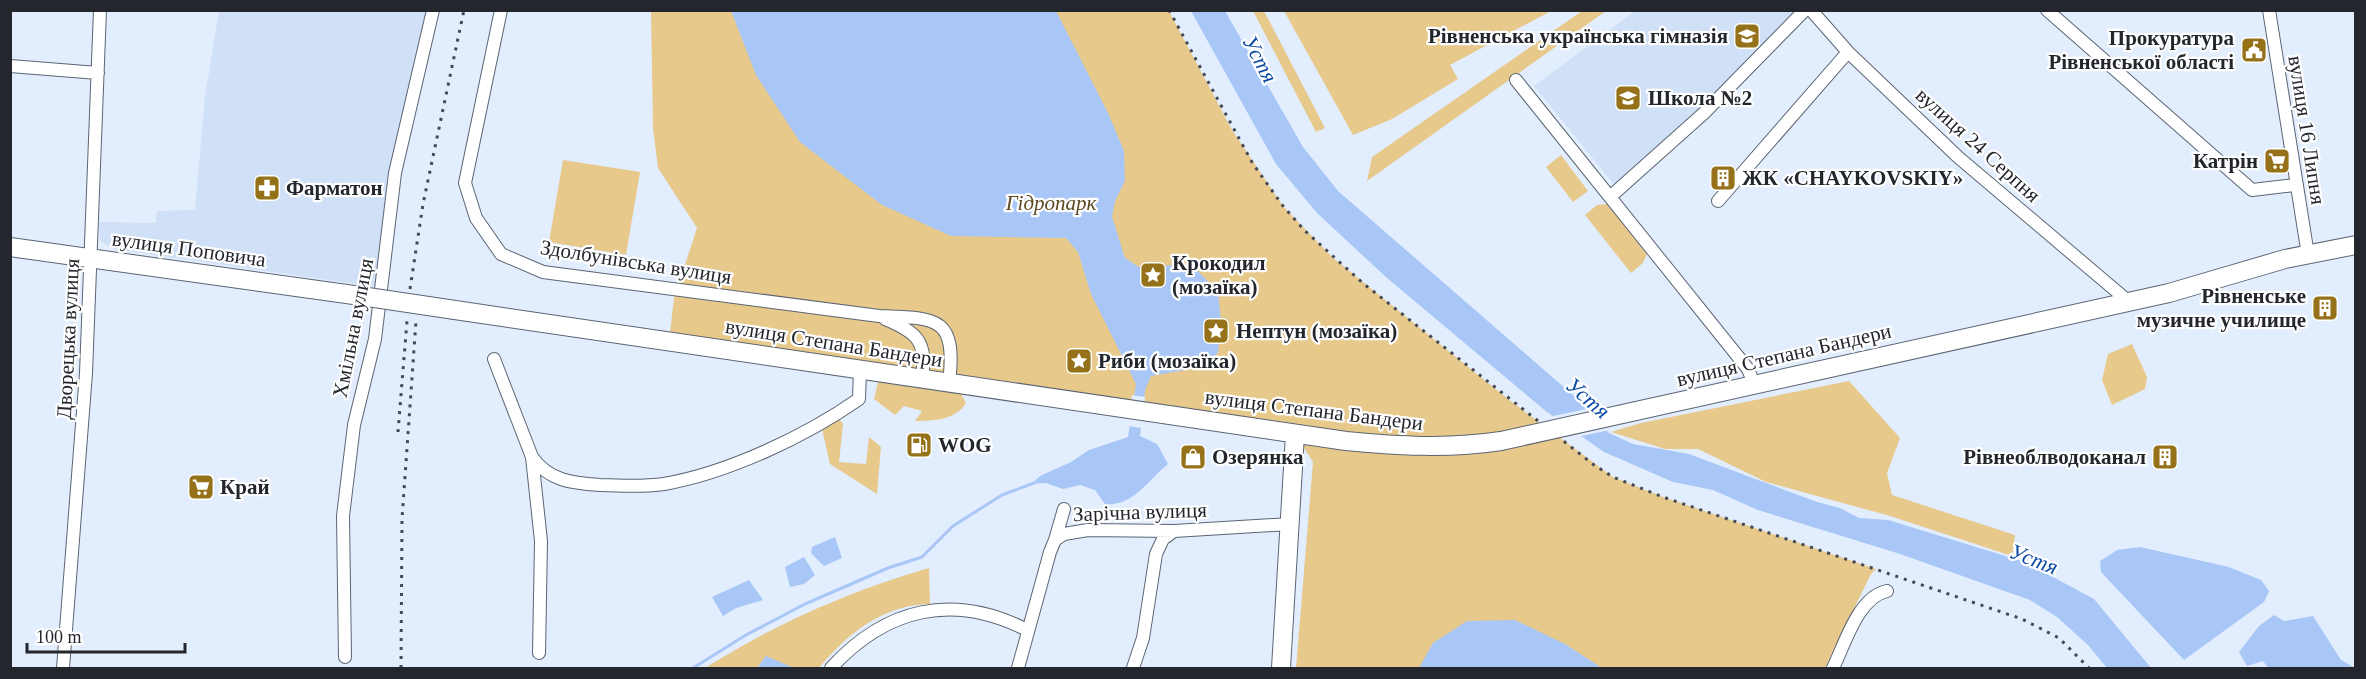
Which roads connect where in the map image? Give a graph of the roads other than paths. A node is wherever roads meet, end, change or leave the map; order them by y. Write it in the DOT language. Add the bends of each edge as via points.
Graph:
graph roads {
  1 [pos="100,10"];
  2 [pos="433,10"];
  3 [pos="501,10"];
  4 [pos="1805,10"];
  5 [pos="1810,10"];
  6 [pos="2047,10"];
  7 [pos="2269,10"];
  8 [pos="1848,52"];
  9 [pos="10,66"];
  10 [pos="98,73"];
  11 [pos="1516,80"];
  12 [pos="2295,185"];
  13 [pos="1610,197"];
  14 [pos="1718,201"];
  15 [pos="2355,245"];
  16 [pos="10,247"];
  17 [pos="2308,255"];
  18 [pos="92,258"];
  19 [pos="362,296"];
  20 [pos="2128,301"];
  21 [pos="879,316"];
  22 [pos="494,359"];
  23 [pos="860,371"];
  24 [pos="922,380"];
  25 [pos="949,383"];
  26 [pos="1754,384"];
  27 [pos="1295,434"];
  28 [pos="532,457"];
  29 [pos="1064,509"];
  30 [pos="1290,524"];
  31 [pos="1174,531"];
  32 [pos="1055,540"];
  33 [pos="1887,591"];
  34 [pos="1027,630"];
  35 [pos="539,653"];
  36 [pos="345,657"];
  37 [pos="1135,668"];
  38 [pos="63,669"];
  39 [pos="831,669"];
  40 [pos="1018,669"];
  41 [pos="1281,669"];
  42 [pos="1833,669"];
  1 -- 10 [label="street, Дворецька вулиця"];
  2 -- 36 [label="street, Хмільна вулиця" via="395,173 375,339 354,425 344,516"];
  3 -- 21 [label="street, Здолбунівська вулиця" via="465,183 476,218 501,254 543,272"];
  4 -- 13 [label="street" via="1704,113"];
  5 -- 8 [label="street, вулиця 24 Серпня"];
  6 -- 12 [label="street" via="2252,190"];
  7 -- 12 [label="street, вулиця 16 Липня"];
  8 -- 14 [label="street"];
  8 -- 20 [label="street, вулиця 24 Серпня" via="1958,157"];
  9 -- 10 [label="street"];
  10 -- 18 [label="street, Дворецька вулиця"];
  11 -- 13 [label="street"];
  12 -- 17 [label="street, вулиця 16 Липня"];
  13 -- 26 [label="street" via="1748,369"];
  15 -- 17 [label="main road, вулиця Степана Бандери"];
  16 -- 18 [label="main road, вулиця Поповича"];
  17 -- 20 [label="main road, вулиця Степана Бандери"];
  18 -- 19 [label="main road, вулиця Поповича"];
  18 -- 38 [label="street, Дворецька вулиця"];
  19 -- 23 [label="main road, вулиця Степана Бандери, bridge"];
  20 -- 26 [label="main road, вулиця Степана Бандери"];
  21 -- 24 [label="street, Здолбунівська вулиця" via="918,338 924,350"];
  21 -- 25 [label="street, Здолбунівська вулиця" via="925,318 944,329 952,359"];
  22 -- 28 [label="street"];
  23 -- 24 [label="main road, вулиця Степана Бандери"];
  23 -- 28 [label="street" via="859,399 790,440 730,464 662,484 567,482 544,472"];
  24 -- 25 [label="main road, вулиця Степана Бандери"];
  25 -- 27 [label="main road, вулиця Степана Бандери"];
  26 -- 27 [label="main road, вулиця Степана Бандери, bridge" via="1467,446 1396,446"];
  27 -- 30 [label="main road"];
  28 -- 35 [label="street" via="541,541"];
  29 -- 32 [label="street"];
  30 -- 31 [label="street, Зарічна вулиця"];
  30 -- 41 [label="main road"];
  31 -- 32 [label="street, Зарічна вулиця" via="1088,530 1064,534"];
  31 -- 37 [label="street" via="1163,539 1156,554 1149,610"];
  32 -- 34 [label="street, Зарічна вулиця"];
  33 -- 42 [label="street" via="1873,596 1862,609"];
  34 -- 39 [label="street" via="981,612 940,608 917,612 867,636"];
  34 -- 40 [label="street, Зарічна вулиця"];
}
